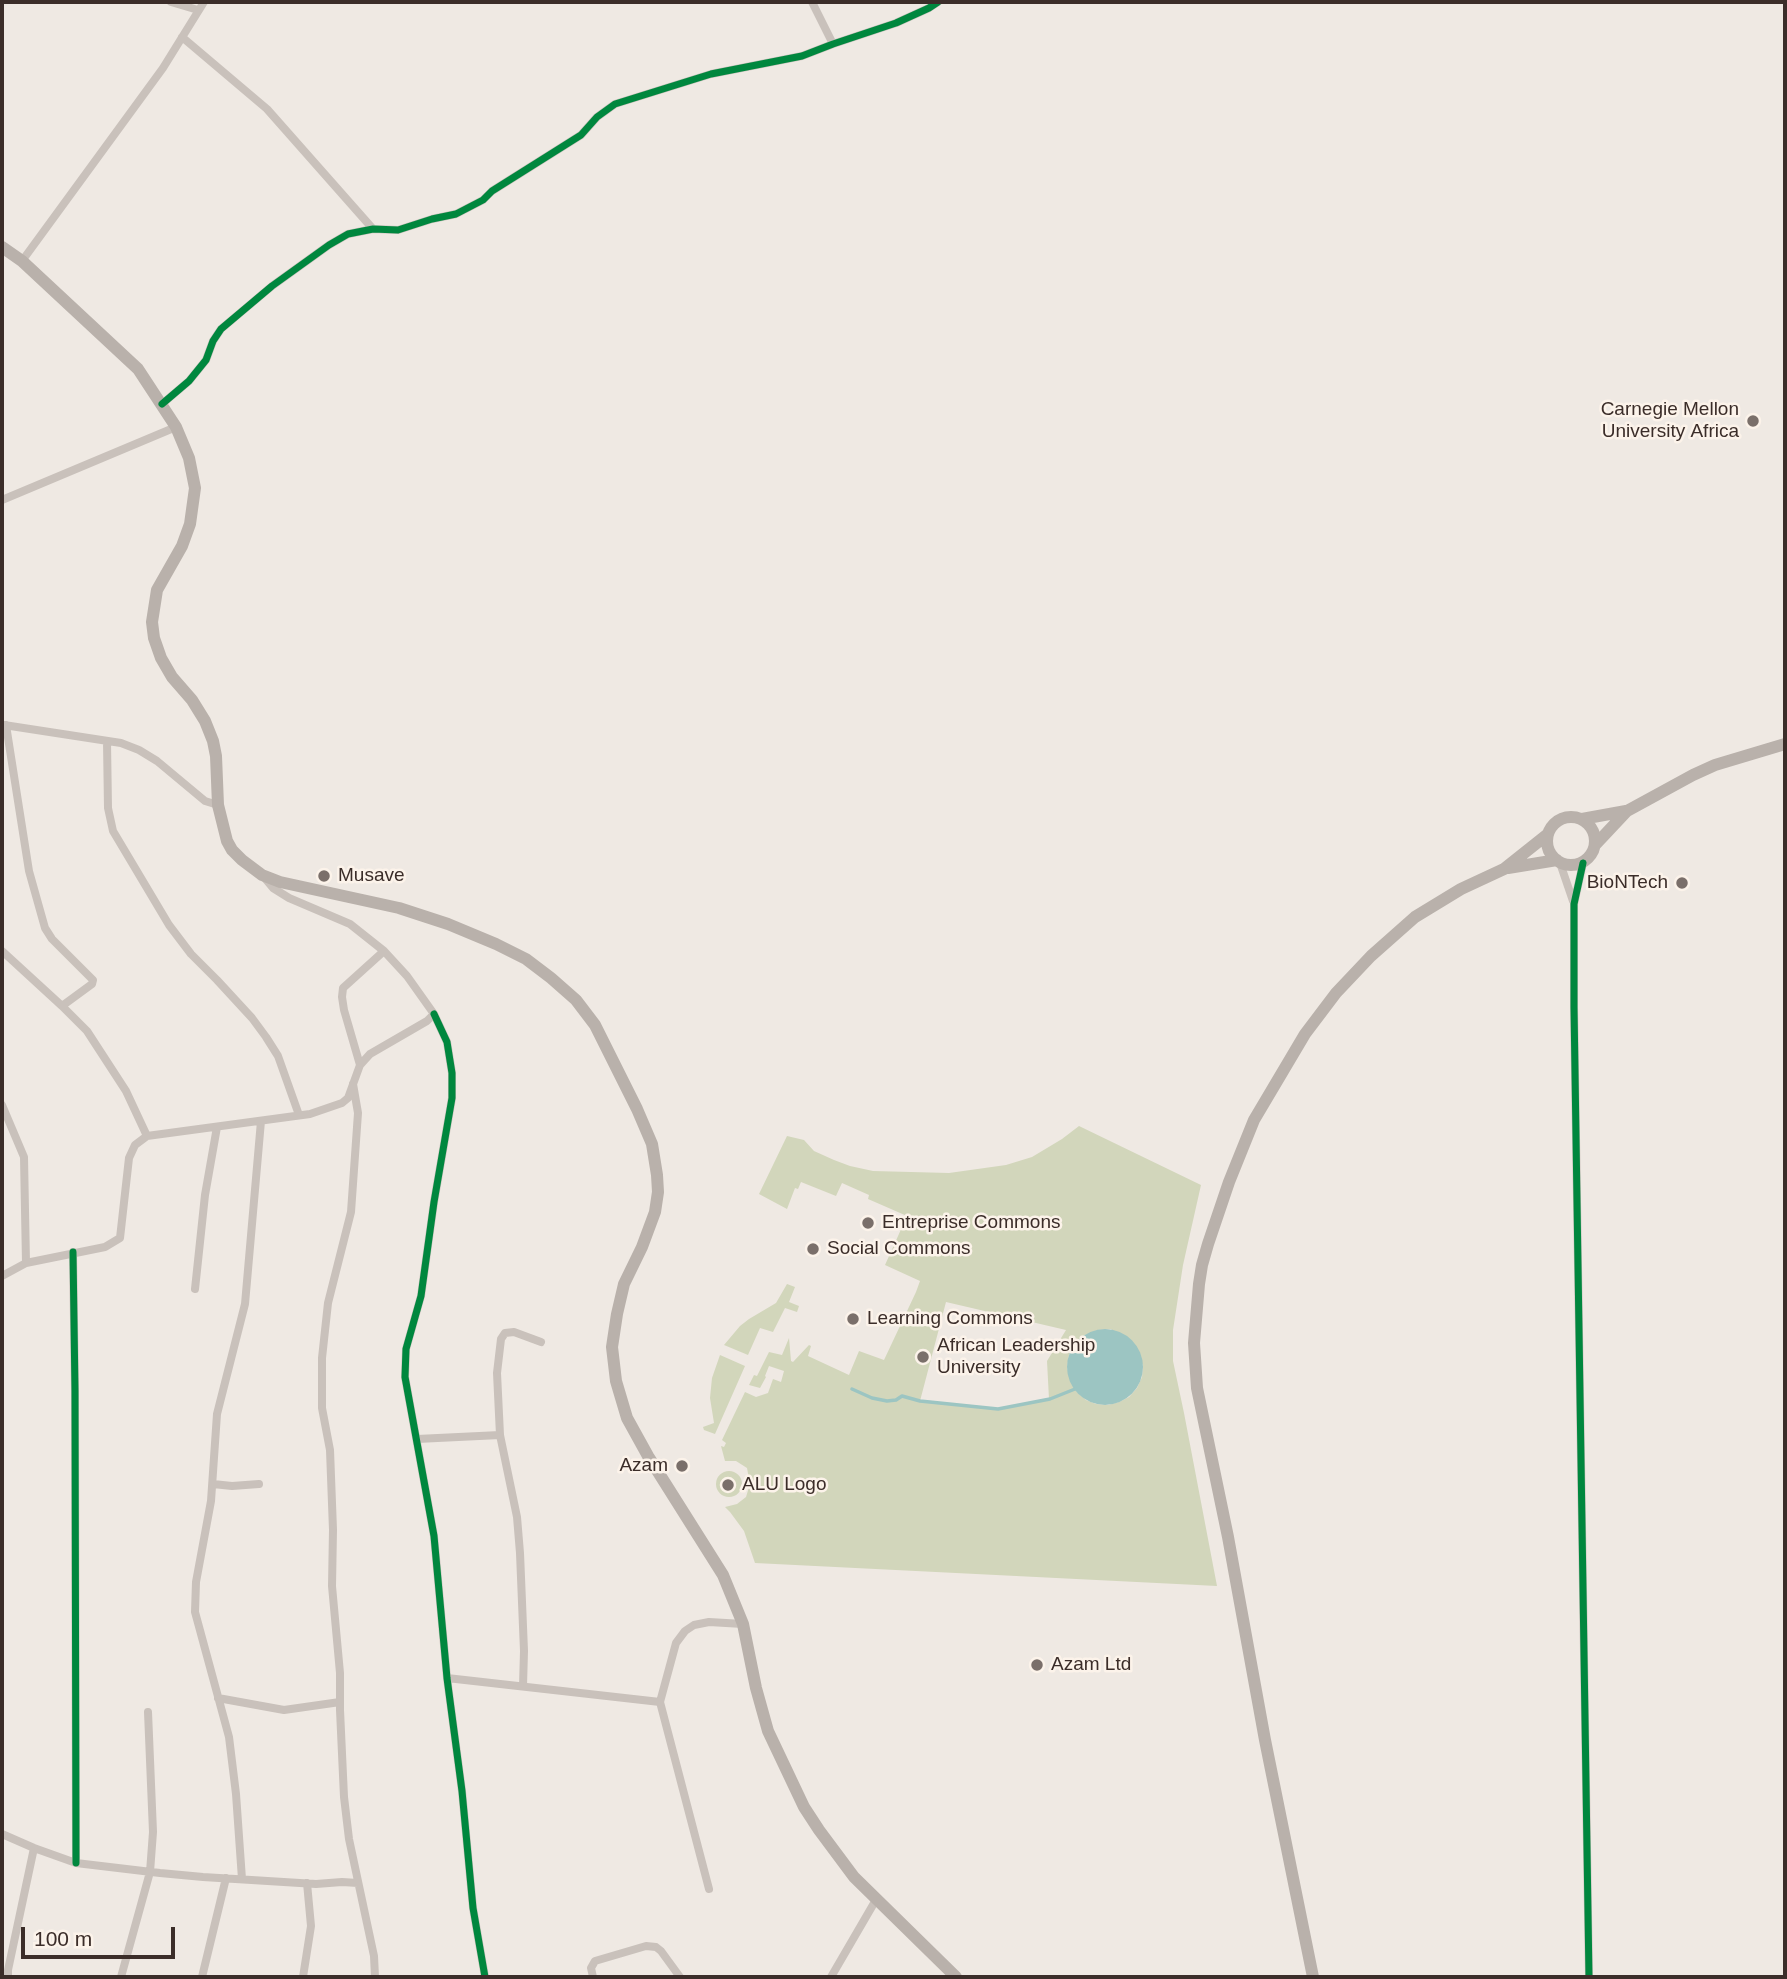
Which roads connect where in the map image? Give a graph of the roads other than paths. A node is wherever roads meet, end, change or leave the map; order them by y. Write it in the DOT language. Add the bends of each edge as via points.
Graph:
graph roads {
  1 [pos="171,2"];
  2 [pos="204,2"];
  3 [pos="813,2"];
  4 [pos="938,2"];
  5 [pos="198,10"];
  6 [pos="182,37"];
  7 [pos="833,44"];
  8 [pos="373,229"];
  9 [pos="2,247"];
  10 [pos="22,261"];
  11 [pos="162,404"];
  12 [pos="176,427"];
  13 [pos="2,500"];
  14 [pos="4,725"];
  15 [pos="107,742"];
  16 [pos="1785,744"];
  17 [pos="218,805"];
  18 [pos="1627,811"];
  19 [pos="1582,819"];
  20 [pos="1548,834"];
  21 [pos="1596,844"];
  22 [pos="1558,862"];
  23 [pos="1583,863"];
  24 [pos="1504,869"];
  25 [pos="262,875"];
  26 [pos="1574,904"];
  27 [pos="2,951"];
  28 [pos="384,951"];
  29 [pos="62,1006"];
  30 [pos="434,1014"];
  31 [pos="360,1065"];
  32 [pos="353,1084"];
  33 [pos="2,1105"];
  34 [pos="299,1115"];
  35 [pos="261,1121"];
  36 [pos="217,1127"];
  37 [pos="147,1136"];
  38 [pos="73,1252"];
  39 [pos="26,1263"];
  40 [pos="2,1276"];
  41 [pos="195,1289"];
  42 [pos="541,1342"];
  43 [pos="500,1435"];
  44 [pos="416,1439"];
  45 [pos="213,1484"];
  46 [pos="259,1484"];
  47 [pos="743,1624"];
  48 [pos="447,1678"];
  49 [pos="523,1686"];
  50 [pos="218,1698"];
  51 [pos="340,1702"];
  52 [pos="660,1702"];
  53 [pos="148,1712"];
  54 [pos="2,1834"];
  55 [pos="34,1848"];
  56 [pos="76,1863"];
  57 [pos="150,1872"];
  58 [pos="226,1878"];
  59 [pos="242,1879"];
  60 [pos="358,1882"];
  61 [pos="307,1883"];
  62 [pos="709,1889"];
  63 [pos="877,1898"];
  64 [pos="8,1977"];
  65 [pos="121,1977"];
  66 [pos="202,1977"];
  67 [pos="303,1977"];
  68 [pos="375,1977"];
  69 [pos="485,1977"];
  70 [pos="593,1977"];
  71 [pos="680,1977"];
  72 [pos="831,1977"];
  73 [pos="956,1977"];
  74 [pos="1313,1977"];
  75 [pos="1589,1977"];
  1 -- 5 [label="street"];
  2 -- 5 [label="street"];
  3 -- 7 [label="street"];
  4 -- 7 [label="street" via="896,23"];
  5 -- 6 [label="street"];
  6 -- 8 [label="street" via="267,109"];
  6 -- 10 [label="street"];
  7 -- 8 [label="street" via="615,104 582,135 456,214 398,230"];
  8 -- 11 [label="street" via="348,234 329,245 221,329 206,360"];
  9 -- 10 [label="main road"];
  10 -- 11 [label="main road" via="138,369"];
  11 -- 12 [label="main road"];
  12 -- 13 [label="street"];
  12 -- 17 [label="main road" via="194,475 194,504 182,546 157,590 152,622 161,658 205,721 213,741"];
  14 -- 15 [label="street"];
  14 -- 29 [label="street" via="29,871 45,928 93,979"];
  15 -- 17 [label="street" via="139,750 205,801"];
  15 -- 34 [label="street" via="107,808 113,831 183,944 266,1037 278,1056"];
  16 -- 18 [label="main road" via="1715,765"];
  17 -- 25 [label="main road" via="232,850"];
  18 -- 19 [label="main road"];
  18 -- 21 [label="main road"];
  19 -- 20 [label="main road" via="1558,821"];
  19 -- 21 [label="main road" via="1593,830"];
  20 -- 22 [label="main road" via="1549,850"];
  20 -- 24 [label="main road"];
  21 -- 23 [label="main road"];
  22 -- 23 [label="main road"];
  22 -- 24 [label="main road"];
  22 -- 26 [label="street"];
  23 -- 26 [label="street"];
  24 -- 74 [label="main road" via="1415,917 1352,975 1304,1034 1254,1120 1208,1244 1199,1284 1194,1343 1197,1388"];
  25 -- 28 [label="street" via="289,898 342,919"];
  25 -- 47 [label="main road" via="399,908 496,944 551,978 595,1025 652,1144 657,1175 655,1212 624,1284 617,1314 612,1348 617,1381 627,1418 723,1575"];
  26 -- 75 [label="street"];
  27 -- 29 [label="street"];
  28 -- 30 [label="street"];
  28 -- 31 [label="street" via="343,988 344,1010"];
  29 -- 37 [label="street" via="87,1031 111,1066"];
  30 -- 31 [label="street"];
  30 -- 44 [label="street" via="447,1042 452,1098 421,1296 406,1349 405,1377"];
  31 -- 32 [label="street"];
  32 -- 34 [label="street" via="342,1104"];
  32 -- 51 [label="street" via="358,1112 351,1212 328,1303 322,1358"];
  33 -- 39 [label="street" via="24,1157"];
  34 -- 35 [label="street"];
  35 -- 36 [label="street"];
  35 -- 45 [label="street" via="245,1304 217,1414"];
  36 -- 37 [label="street"];
  36 -- 41 [label="street"];
  37 -- 38 [label="street" via="135,1145 129,1158 120,1238 105,1247"];
  38 -- 39 [label="street"];
  38 -- 56 [label="street"];
  39 -- 40 [label="street"];
  42 -- 43 [label="street" via="514,1332 501,1339 497,1373"];
  43 -- 44 [label="street"];
  43 -- 49 [label="street" via="517,1517"];
  44 -- 48 [label="street" via="434,1536"];
  45 -- 46 [label="street"];
  45 -- 50 [label="street" via="195,1612"];
  47 -- 52 [label="street" via="709,1622 685,1631 676,1643"];
  47 -- 63 [label="main road" via="768,1731 788,1776 818,1830 854,1877"];
  48 -- 49 [label="street"];
  48 -- 69 [label="street"];
  49 -- 52 [label="street"];
  50 -- 51 [label="street" via="284,1710"];
  50 -- 59 [label="street" via="229,1737"];
  51 -- 60 [label="street" via="344,1797"];
  52 -- 62 [label="street"];
  53 -- 57 [label="street"];
  54 -- 55 [label="street"];
  55 -- 56 [label="street"];
  55 -- 64 [label="street"];
  56 -- 57 [label="street"];
  57 -- 58 [label="street"];
  57 -- 65 [label="street"];
  58 -- 59 [label="street"];
  58 -- 66 [label="street"];
  59 -- 61 [label="street"];
  60 -- 61 [label="street"];
  60 -- 68 [label="street"];
  61 -- 67 [label="street" via="311,1926"];
  63 -- 72 [label="street"];
  63 -- 73 [label="main road"];
  70 -- 71 [label="street" via="595,1961 646,1946 661,1951"];
}
